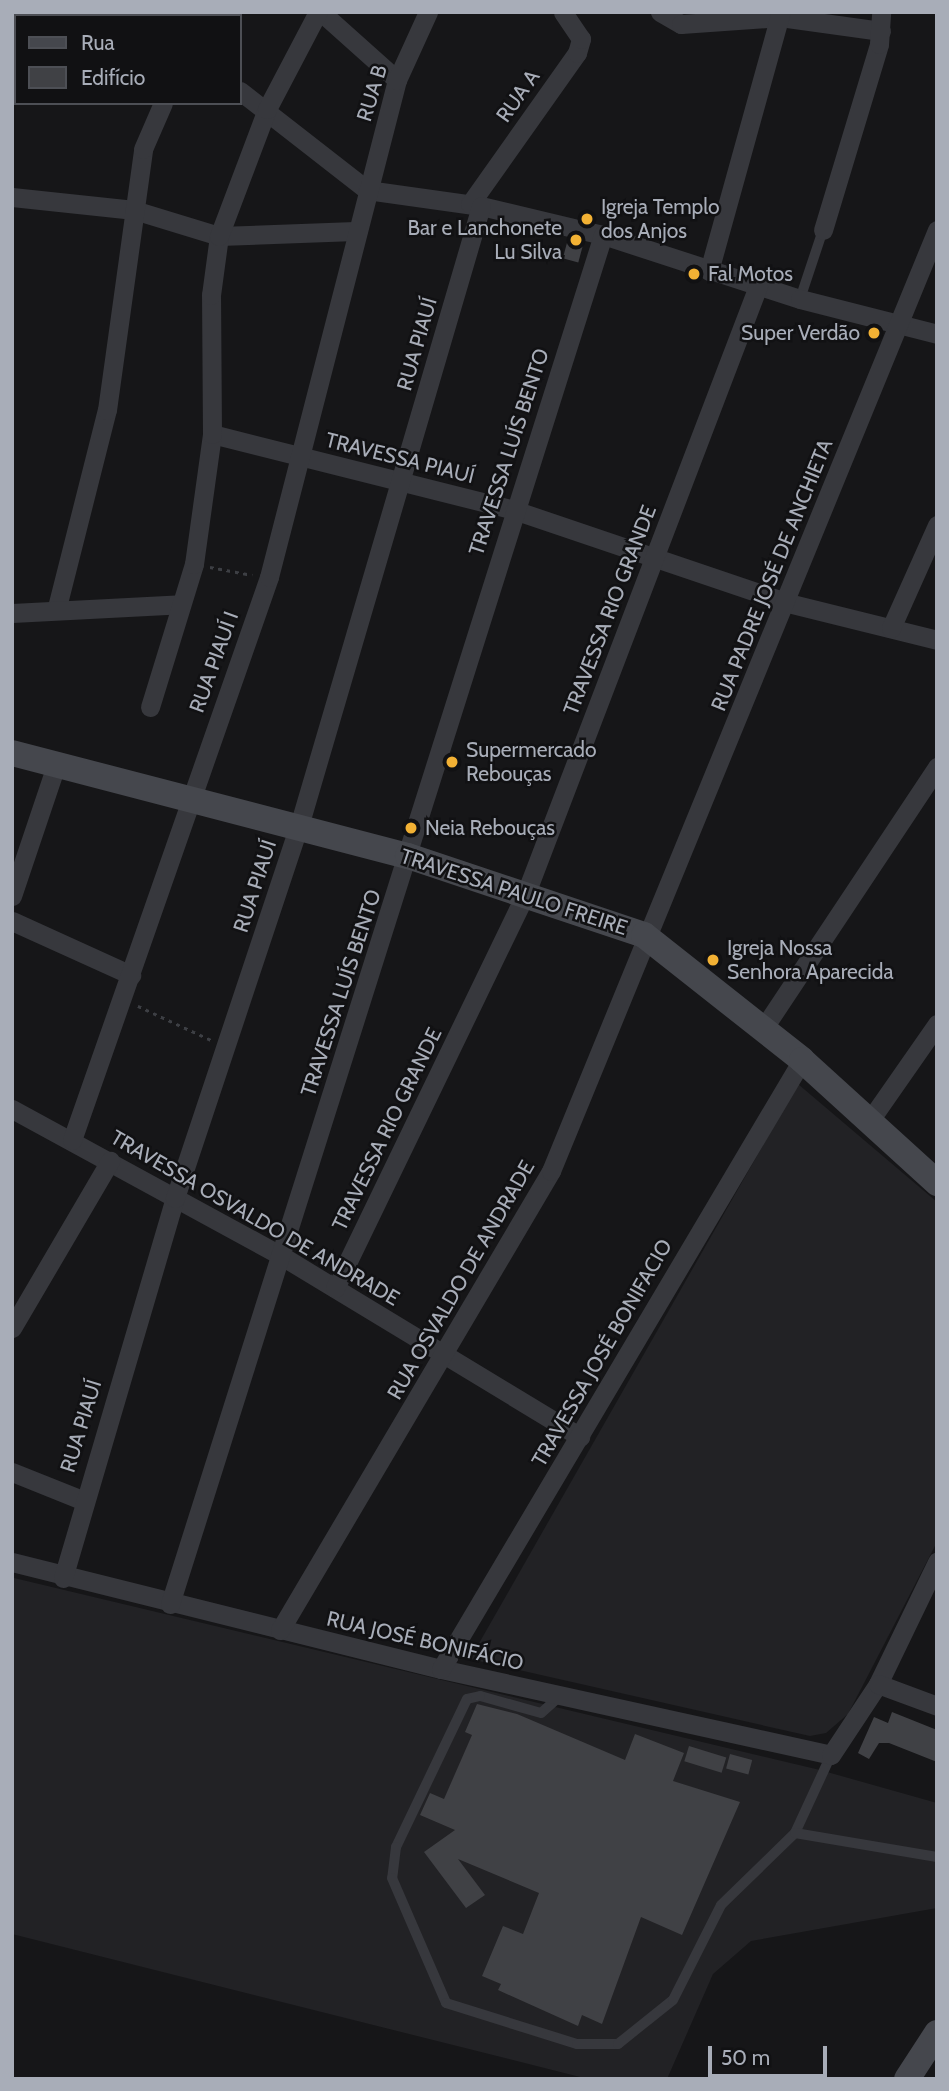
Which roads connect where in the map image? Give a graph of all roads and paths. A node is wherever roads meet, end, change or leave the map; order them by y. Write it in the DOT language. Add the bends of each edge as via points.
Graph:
graph roads {
  1 [pos="320,12"];
  2 [pos="428,12"];
  3 [pos="563,12"];
  4 [pos="660,12"];
  5 [pos="780,14"];
  6 [pos="881,21"];
  7 [pos="397,80"];
  8 [pos="242,92"];
  9 [pos="162,105"];
  10 [pos="267,109"];
  11 [pos="367,190"];
  12 [pos="12,197"];
  13 [pos="476,205"];
  14 [pos="134,210"];
  15 [pos="823,230"];
  16 [pos="937,230"];
  17 [pos="355,231"];
  18 [pos="603,235"];
  19 [pos="219,236"];
  20 [pos="709,271"];
  21 [pos="758,286"];
  22 [pos="800,299"];
  23 [pos="898,326"];
  24 [pos="937,334"];
  25 [pos="212,434"];
  26 [pos="301,457"];
  27 [pos="401,482"];
  28 [pos="514,510"];
  29 [pos="937,525"];
  30 [pos="656,555"];
  31 [pos="194,564"];
  32 [pos="247,574"];
  33 [pos="788,603"];
  34 [pos="181,604"];
  35 [pos="57,607"];
  36 [pos="12,612"];
  37 [pos="891,628"];
  38 [pos="937,640"];
  39 [pos="150,708"];
  40 [pos="12,753"];
  41 [pos="56,765"];
  42 [pos="937,766"];
  43 [pos="189,797"];
  44 [pos="299,826"];
  45 [pos="408,856"];
  46 [pos="526,893"];
  47 [pos="12,896"];
  48 [pos="12,921"];
  49 [pos="644,935"];
  50 [pos="131,975"];
  51 [pos="122,999"];
  52 [pos="937,1024"];
  53 [pos="762,1028"];
  54 [pos="227,1047"];
  55 [pos="802,1060"];
  56 [pos="12,1109"];
  57 [pos="868,1123"];
  58 [pos="72,1140"];
  59 [pos="110,1161"];
  60 [pos="937,1183"];
  61 [pos="175,1198"];
  62 [pos="280,1255"];
  63 [pos="335,1288"];
  64 [pos="12,1328"];
  65 [pos="446,1354"];
  66 [pos="580,1437"];
  67 [pos="12,1472"];
  68 [pos="82,1500"];
  69 [pos="12,1562"];
  70 [pos="937,1562"];
  71 [pos="63,1578"];
  72 [pos="170,1604"];
  73 [pos="280,1630"];
  74 [pos="441,1669"];
  75 [pos="878,1684"];
  76 [pos="561,1696"];
  77 [pos="937,1706"];
  78 [pos="831,1755"];
  79 [pos="795,1833"];
  80 [pos="937,1857"];
  81 [pos="937,2033"];
  82 [pos="907,2079"];
  1 -- 7 [label="street"];
  1 -- 10 [label="street"];
  2 -- 7 [label="street, RUA B"];
  3 -- 13 [label="street, RUA A" via="581,39 577,53"];
  4 -- 5 [label="street" via="681,24"];
  5 -- 6 [label="street"];
  5 -- 20 [label="street"];
  6 -- 15 [label="street"];
  7 -- 11 [label="street, RUA B"];
  8 -- 10 [label="street"];
  9 -- 14 [label="street" via="143,149"];
  10 -- 11 [label="street"];
  10 -- 19 [label="street"];
  11 -- 13 [label="street"];
  11 -- 17 [label="street, RUA PIAUÍ I"];
  12 -- 14 [label="street"];
  13 -- 18 [label="street"];
  13 -- 27 [label="street, RUA PIAUÍ"];
  14 -- 19 [label="street"];
  14 -- 35 [label="street" via="102,437"];
  15 -- 22 [label="lane"];
  16 -- 23 [label="street, RUA PADRE JOSÉ DE ANCHIETA"];
  17 -- 19 [label="street"];
  17 -- 26 [label="street, RUA PIAUÍ I"];
  18 -- 20 [label="street"];
  18 -- 28 [label="street, TRAVESSA LUÍS BENTO"];
  19 -- 25 [label="street" via="211,295"];
  20 -- 21 [label="street"];
  21 -- 22 [label="street"];
  21 -- 30 [label="street, TRAVESSA RIO GRANDE"];
  22 -- 23 [label="street"];
  23 -- 24 [label="street"];
  23 -- 33 [label="street, RUA PADRE JOSÉ DE ANCHIETA"];
  25 -- 26 [label="street, TRAVESSA PIAUÍ"];
  25 -- 31 [label="street"];
  26 -- 27 [label="street, TRAVESSA PIAUÍ"];
  26 -- 43 [label="street, RUA PIAUÍ I" via="269,577"];
  27 -- 28 [label="street, TRAVESSA PIAUÍ"];
  27 -- 44 [label="street, RUA PIAUÍ"];
  28 -- 30 [label="street, TRAVESSA PIAUÍ"];
  28 -- 45 [label="street, TRAVESSA LUÍS BENTO"];
  29 -- 37 [label="street"];
  30 -- 33 [label="street, TRAVESSA PIAUÍ"];
  30 -- 46 [label="street, TRAVESSA RIO GRANDE"];
  31 -- 32 [label="path"];
  31 -- 34 [label="street"];
  33 -- 37 [label="street, TRAVESSA PIAUÍ"];
  33 -- 49 [label="street, RUA PADRE JOSÉ DE ANCHIETA"];
  34 -- 35 [label="street"];
  34 -- 39 [label="street"];
  35 -- 36 [label="street"];
  37 -- 38 [label="street, TRAVESSA PIAUÍ"];
  40 -- 41 [label="street, TRAVESSA PAULO FREIRE"];
  41 -- 43 [label="street, TRAVESSA PAULO FREIRE"];
  41 -- 47 [label="street"];
  42 -- 53 [label="street"];
  43 -- 44 [label="street, TRAVESSA PAULO FREIRE"];
  43 -- 50 [label="street, RUA PIAUÍ I"];
  44 -- 45 [label="street, TRAVESSA PAULO FREIRE"];
  44 -- 54 [label="street, RUA PIAUÍ"];
  45 -- 46 [label="street, TRAVESSA PAULO FREIRE"];
  45 -- 62 [label="street, TRAVESSA LUÍS BENTO"];
  46 -- 49 [label="street, TRAVESSA PAULO FREIRE"];
  46 -- 63 [label="street, TRAVESSA RIO GRANDE"];
  48 -- 50 [label="street"];
  49 -- 53 [label="street, TRAVESSA PAULO FREIRE"];
  49 -- 65 [label="street, RUA OSVALDO DE ANDRADE" via="551,1171"];
  50 -- 51 [label="street, RUA PIAUÍ I"];
  51 -- 54 [label="path"];
  51 -- 58 [label="street, RUA PIAUÍ I"];
  52 -- 57 [label="street"];
  53 -- 55 [label="street, TRAVESSA PAULO FREIRE"];
  54 -- 61 [label="street, RUA PIAUÍ"];
  55 -- 57 [label="street, TRAVESSA PAULO FREIRE"];
  55 -- 66 [label="street, TRAVESSA JOSÉ BONIFACIO"];
  56 -- 58 [label="street, TRAVESSA OSVALDO DE ANDRADE"];
  57 -- 60 [label="street, TRAVESSA PAULO FREIRE"];
  58 -- 59 [label="street, TRAVESSA OSVALDO DE ANDRADE"];
  59 -- 61 [label="street, TRAVESSA OSVALDO DE ANDRADE"];
  59 -- 64 [label="street"];
  61 -- 62 [label="street, TRAVESSA OSVALDO DE ANDRADE"];
  61 -- 68 [label="street, RUA PIAUÍ"];
  62 -- 63 [label="street, TRAVESSA OSVALDO DE ANDRADE"];
  62 -- 72 [label="street, TRAVESSA LUÍS BENTO"];
  63 -- 65 [label="street, TRAVESSA OSVALDO DE ANDRADE"];
  65 -- 66 [label="street, TRAVESSA OSVALDO DE ANDRADE"];
  65 -- 73 [label="street, RUA OSVALDO DE ANDRADE"];
  66 -- 74 [label="street, TRAVESSA JOSÉ BONIFACIO"];
  67 -- 68 [label="street"];
  68 -- 71 [label="street, RUA PIAUÍ"];
  69 -- 71 [label="street, RUA JOSÉ BONIFÁCIO"];
  70 -- 75 [label="street"];
  71 -- 72 [label="street, RUA JOSÉ BONIFÁCIO"];
  72 -- 73 [label="street, RUA JOSÉ BONIFÁCIO"];
  73 -- 74 [label="street, RUA JOSÉ BONIFÁCIO"];
  74 -- 76 [label="street, RUA JOSÉ BONIFÁCIO"];
  75 -- 77 [label="street"];
  75 -- 78 [label="street"];
  76 -- 78 [label="street, RUA JOSÉ BONIFÁCIO"];
  76 -- 79 [label="lane" via="541,1713 480,1696 467,1699 396,1847 392,1878 446,2003 576,2044 618,2045 673,2000 721,1905"];
  78 -- 79 [label="lane"];
  79 -- 80 [label="lane"];
  81 -- 82 [label="street"];
}
